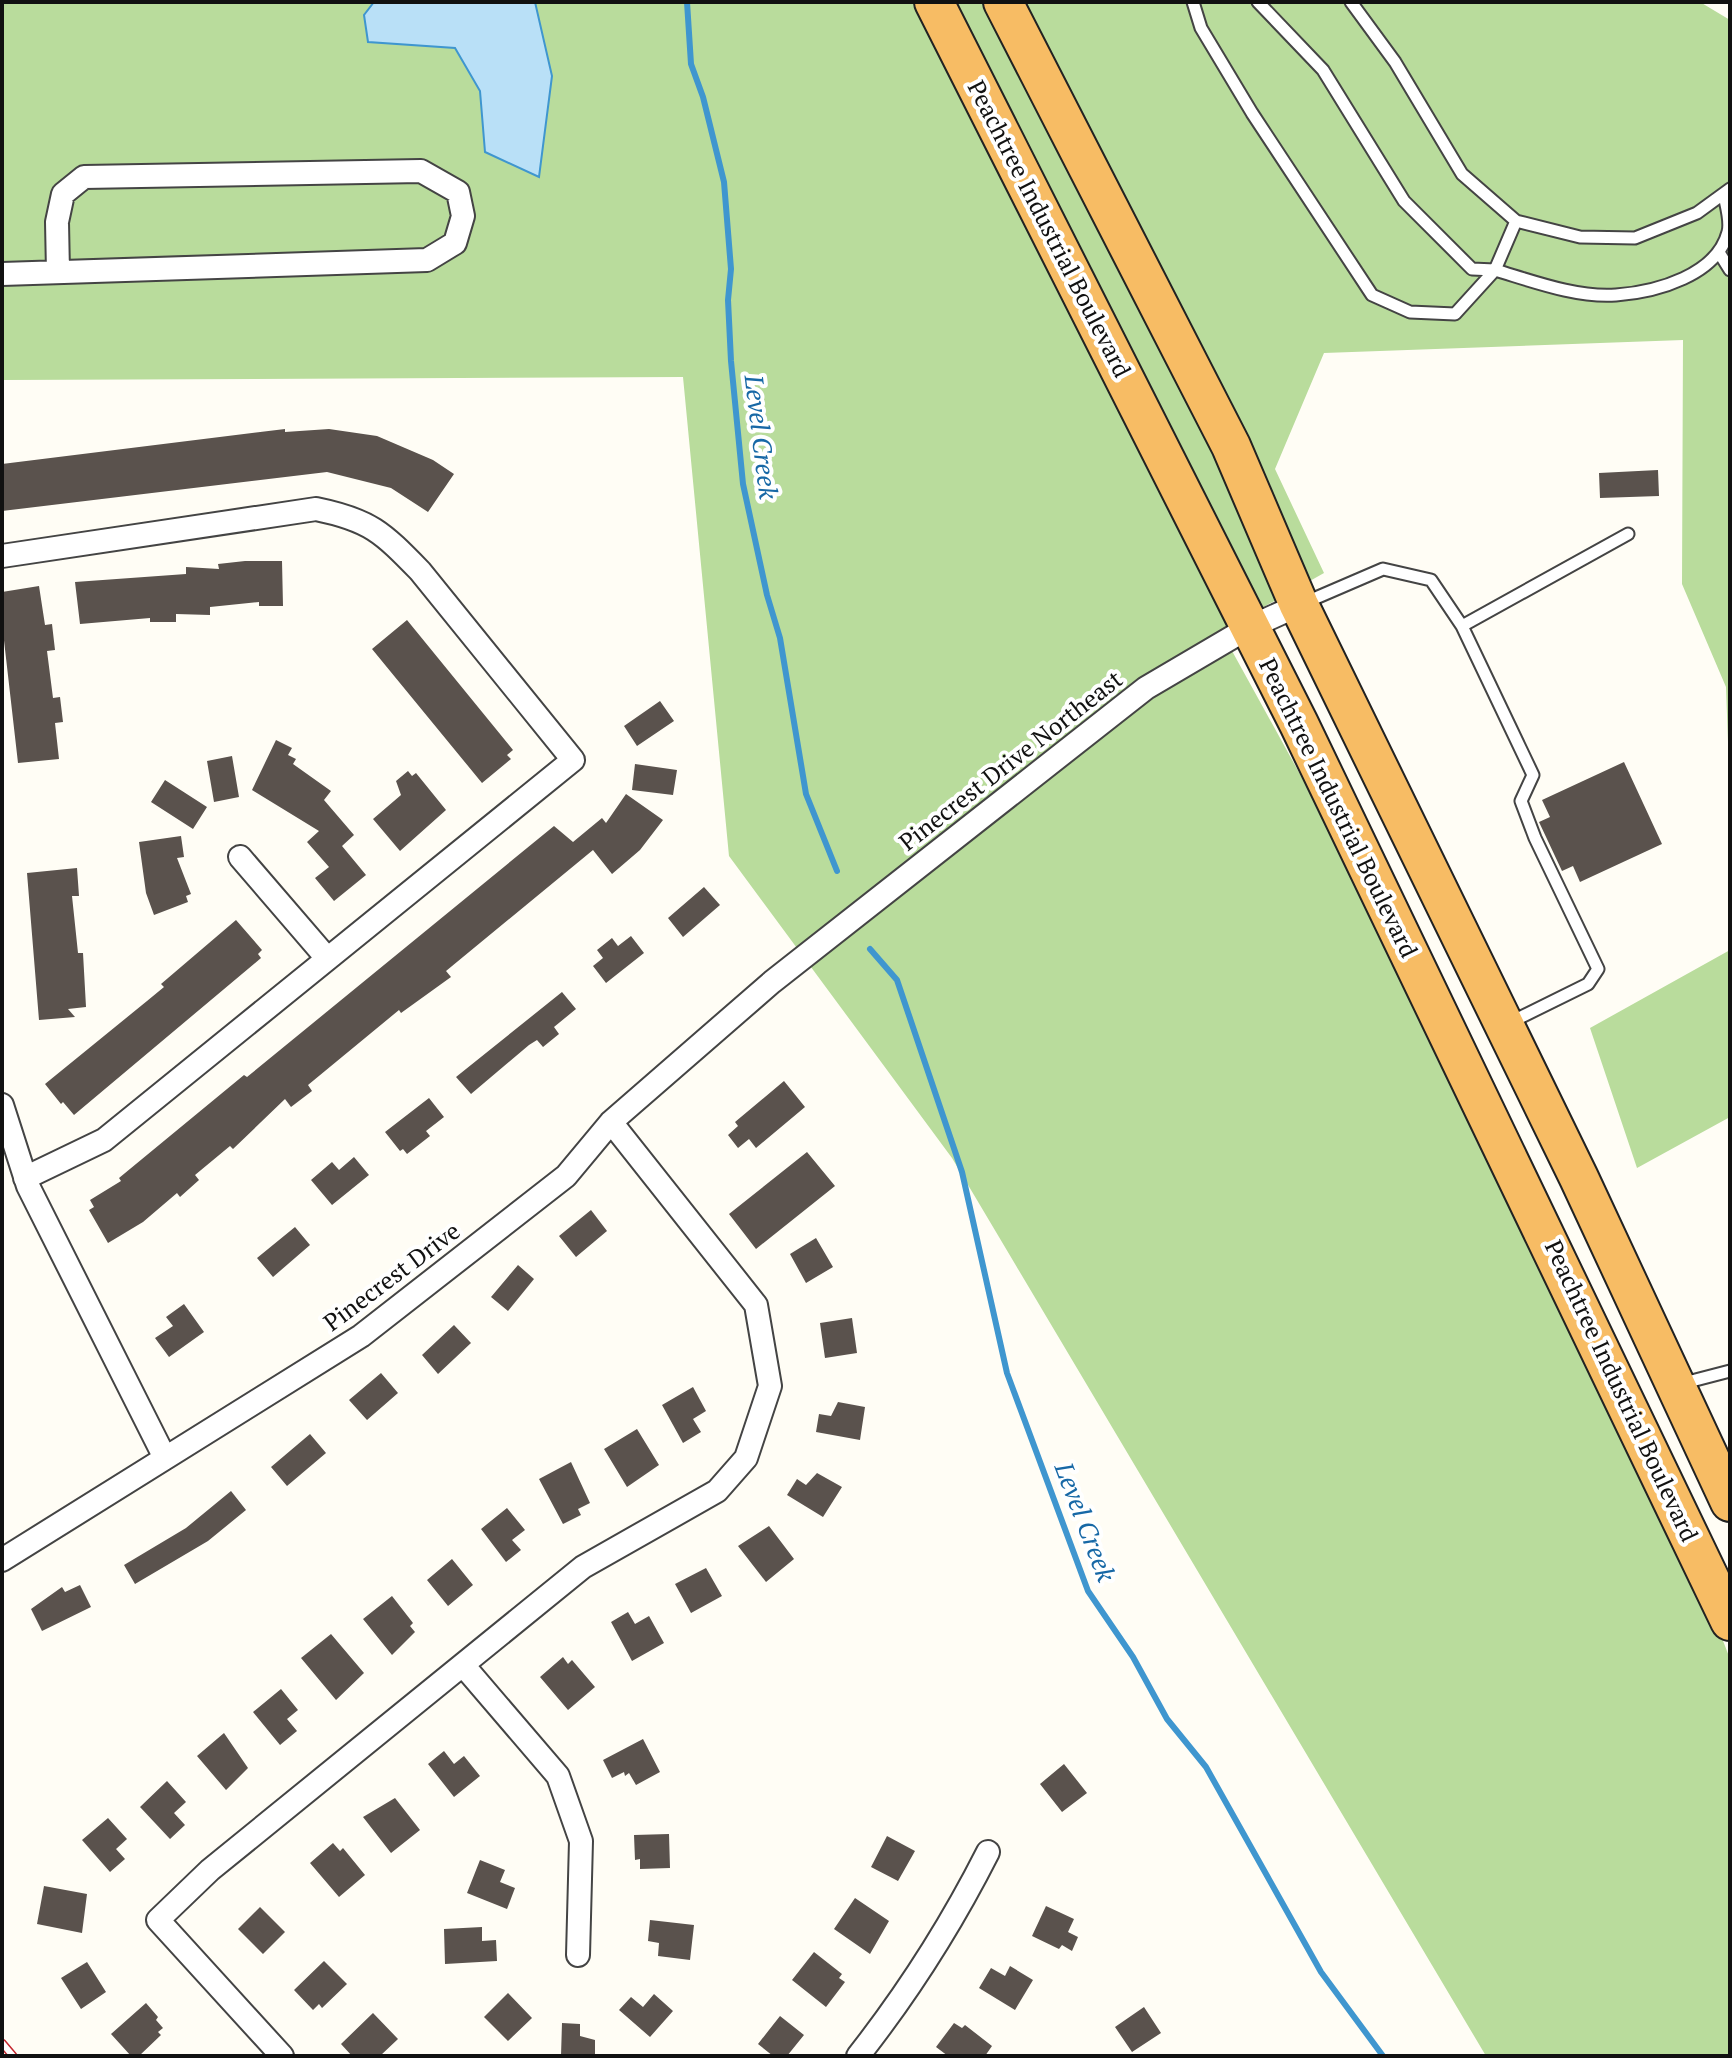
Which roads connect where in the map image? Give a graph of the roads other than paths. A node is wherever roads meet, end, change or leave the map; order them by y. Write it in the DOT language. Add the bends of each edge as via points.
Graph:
graph roads {
  1 [pos="934,2"];
  2 [pos="1193,2"];
  3 [pos="1258,2"];
  4 [pos="1351,2"];
  5 [pos="1009,9"];
  6 [pos="1727,192"];
  7 [pos="1516,221"];
  8 [pos="1720,254"];
  9 [pos="1495,270"];
  10 [pos="1730,270"];
  11 [pos="58,272"];
  12 [pos="2,274"];
  13 [pos="1628,534"];
  14 [pos="2,556"];
  15 [pos="1299,605"];
  16 [pos="1462,626"];
  17 [pos="1248,628"];
  18 [pos="240,857"];
  19 [pos="326,957"];
  20 [pos="772,982"];
  21 [pos="1504,1025"];
  22 [pos="2,1105"];
  23 [pos="611,1122"];
  24 [pos="25,1178"];
  25 [pos="1730,1371"];
  26 [pos="1675,1385"];
  27 [pos="165,1458"];
  28 [pos="1730,1502"];
  29 [pos="2,1560"];
  30 [pos="1730,1621"];
  31 [pos="463,1665"];
  32 [pos="988,1852"];
  33 [pos="578,1955"];
  34 [pos="282,2056"];
  35 [pos="858,2056"];
  1 -- 17 [label="highway, Peachtree Industrial Boulevard"];
  2 -- 9 [label="lane" via="1201,28 1252,113 1372,295 1410,312 1455,314"];
  3 -- 9 [label="lane" via="1323,70 1404,201 1472,269"];
  4 -- 7 [label="lane" via="1395,62 1462,174"];
  5 -- 15 [label="highway" via="1231,446"];
  6 -- 7 [label="lane" via="1697,213 1635,238 1580,237"];
  6 -- 8 [label="lane" via="1730,228"];
  7 -- 9 [label="lane"];
  8 -- 9 [label="lane" via="1676,282 1615,295 1554,287"];
  8 -- 10 [label="lane"];
  11 -- 11 [label="street" via="427,260 455,243 463,216 458,192 421,171 84,177 63,194 57,222"];
  11 -- 12 [label="street"];
  13 -- 16 [label="lane"];
  14 -- 19 [label="street" via="316,509 357,517 420,571 573,760"];
  15 -- 16 [label="lane" via="1383,569 1431,580"];
  15 -- 17 [label="street, Pinecrest Drive Northeast"];
  15 -- 21 [label="highway"];
  16 -- 21 [label="lane" via="1533,775 1521,801 1598,969 1588,984"];
  17 -- 20 [label="street, Pinecrest Drive Northeast" via="1146,688"];
  17 -- 30 [label="highway, Peachtree Industrial Boulevard"];
  18 -- 19 [label="street"];
  19 -- 24 [label="street" via="104,1140"];
  20 -- 23 [label="street, Pinecrest Drive"];
  21 -- 26 [label="highway"];
  22 -- 24 [label="street"];
  23 -- 27 [label="street, Pinecrest Drive" via="566,1176 361,1336"];
  23 -- 31 [label="street" via="756,1305 770,1386 746,1458 717,1491 583,1567"];
  24 -- 27 [label="street"];
  25 -- 26 [label="lane"];
  26 -- 28 [label="highway"];
  27 -- 29 [label="street, Pinecrest Drive"];
  31 -- 33 [label="street" via="558,1776 581,1841"];
  31 -- 34 [label="street" via="210,1870 158,1920"];
  32 -- 35 [label="street" via="911,1989"];
}
